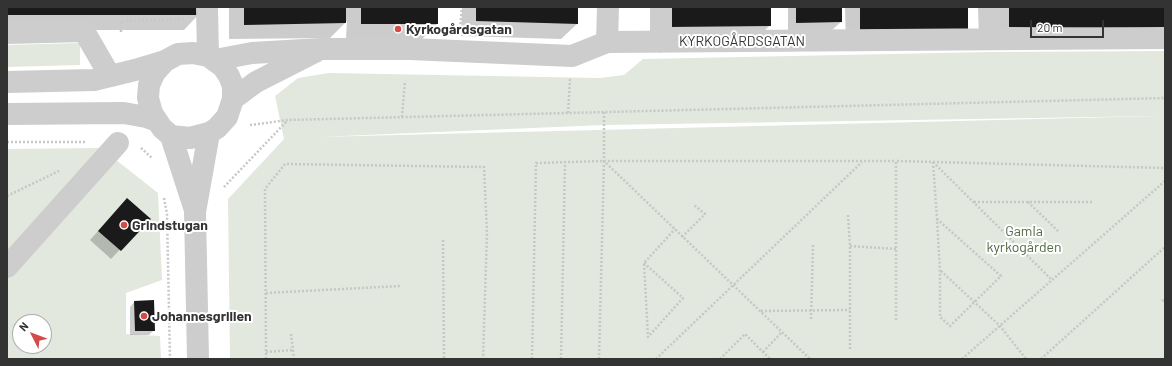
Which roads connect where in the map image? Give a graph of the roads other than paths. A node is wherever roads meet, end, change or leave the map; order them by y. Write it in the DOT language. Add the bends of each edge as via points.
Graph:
graph roads {
  1 [pos="207,7"];
  2 [pos="608,7"];
  3 [pos="661,7"];
  4 [pos="989,7"];
  5 [pos="7,33"];
  6 [pos="1165,38"];
  7 [pos="990,39"];
  8 [pos="607,42"];
  9 [pos="661,42"];
  10 [pos="322,48"];
  11 [pos="211,58"];
  12 [pos="165,61"];
  13 [pos="110,76"];
  14 [pos="7,82"];
  15 [pos="233,99"];
  16 [pos="7,114"];
  17 [pos="164,128"];
  18 [pos="209,133"];
  19 [pos="118,143"];
  20 [pos="195,212"];
  21 [pos="7,267"];
  22 [pos="198,359"];
  1 -- 11 [label="street"];
  2 -- 8 [label="street"];
  3 -- 9 [label="street"];
  4 -- 7 [label="street"];
  5 -- 13 [label="street" via="84,31"];
  6 -- 7 [label="street, KYRKOGÅRDSGATAN"];
  7 -- 9 [label="street, KYRKOGÅRDSGATAN"];
  8 -- 9 [label="street, KYRKOGÅRDSGATAN"];
  8 -- 10 [label="street, KYRKOGÅRDSGATAN" via="572,56"];
  10 -- 11 [label="street, KYRKOGÅRDSGATAN"];
  10 -- 15 [label="street, KYRKOGÅRDSGATAN" via="256,82"];
  11 -- 12 [label="street" via="193,53 178,54"];
  11 -- 15 [label="street" via="224,68 229,76 233,86"];
  12 -- 13 [label="street"];
  12 -- 17 [label="street" via="155,72 149,86 148,98 152,113"];
  13 -- 14 [label="street" via="94,80"];
  15 -- 18 [label="street" via="227,117"];
  16 -- 17 [label="street" via="124,113 146,117"];
  17 -- 18 [label="street" via="190,138"];
  17 -- 20 [label="street"];
  18 -- 20 [label="street"];
  19 -- 21 [label="street"];
  20 -- 22 [label="street"];
}
